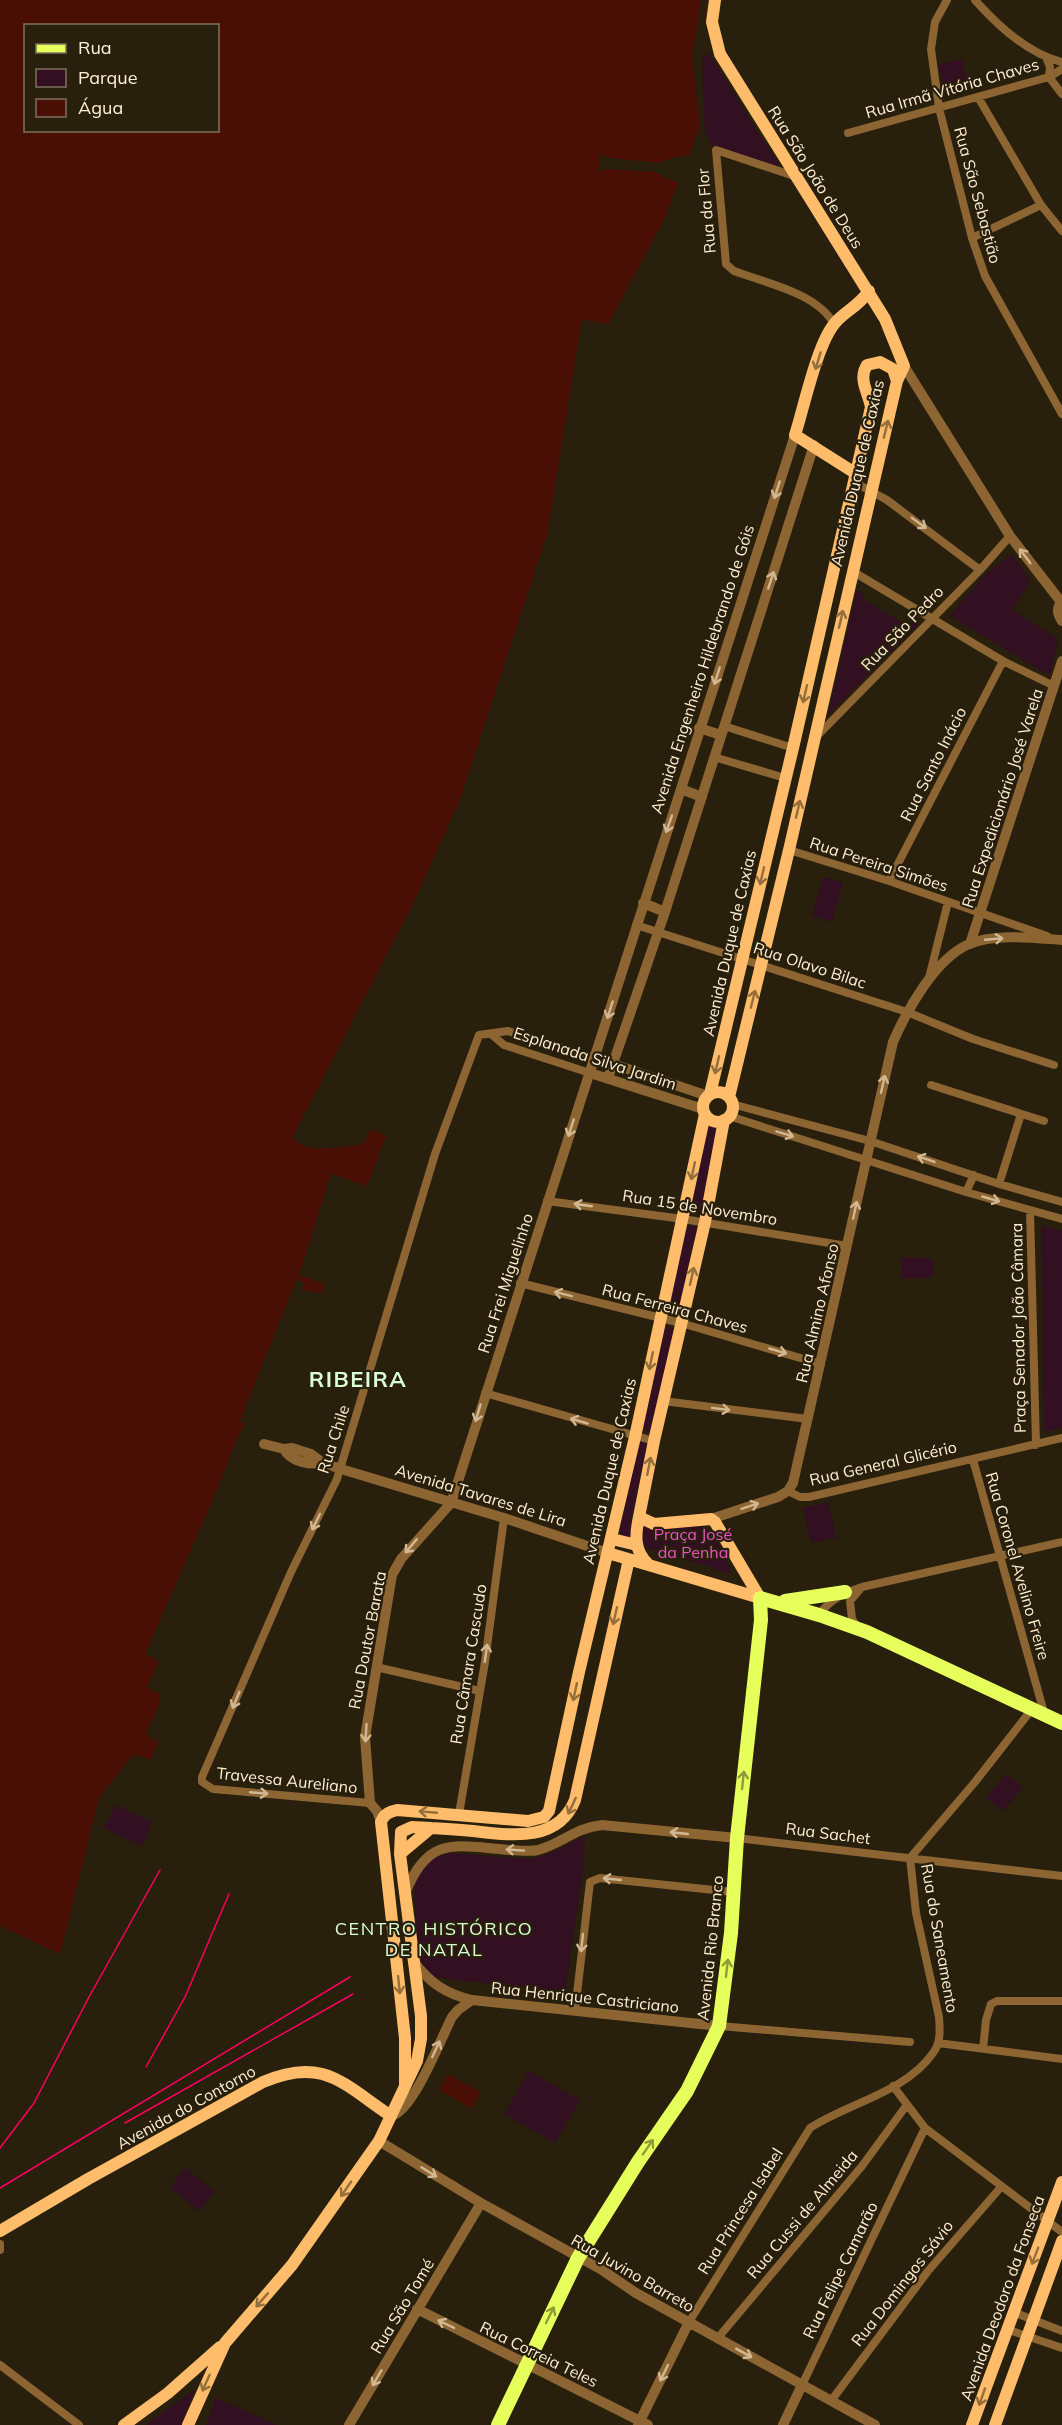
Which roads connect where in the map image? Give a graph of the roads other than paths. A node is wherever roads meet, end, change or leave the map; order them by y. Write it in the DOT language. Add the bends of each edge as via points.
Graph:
graph roads {
  1 [pos="947,0"];
  2 [pos="975,0"];
  3 [pos="715,1"];
  4 [pos="1046,57"];
  5 [pos="1062,62"];
  6 [pos="1062,69"];
  7 [pos="1049,77"];
  8 [pos="1062,94"];
  9 [pos="978,97"];
  10 [pos="939,108"];
  11 [pos="848,133"];
  12 [pos="794,176"];
  13 [pos="1041,205"];
  14 [pos="1062,231"];
  15 [pos="972,238"];
  16 [pos="869,291"];
  17 [pos="834,324"];
  18 [pos="904,366"];
  19 [pos="897,381"];
  20 [pos="1062,414"];
  21 [pos="795,435"];
  22 [pos="814,445"];
  23 [pos="855,477"];
  24 [pos="871,490"];
  25 [pos="1010,536"];
  26 [pos="980,570"];
  27 [pos="852,571"];
  28 [pos="743,596"];
  29 [pos="1061,602"];
  30 [pos="763,603"];
  31 [pos="933,617"];
  32 [pos="1062,621"];
  33 [pos="1004,661"];
  34 [pos="1062,661"];
  35 [pos="1054,686"];
  36 [pos="699,728"];
  37 [pos="723,731"];
  38 [pos="814,738"];
  39 [pos="793,748"];
  40 [pos="714,757"];
  41 [pos="785,778"];
  42 [pos="681,789"];
  43 [pos="702,797"];
  44 [pos="789,850"];
  45 [pos="890,881"];
  46 [pos="948,902"];
  47 [pos="643,903"];
  48 [pos="665,912"];
  49 [pos="981,914"];
  50 [pos="636,925"];
  51 [pos="658,933"];
  52 [pos="1060,940"];
  53 [pos="970,944"];
  54 [pos="742,959"];
  55 [pos="761,965"];
  56 [pos="928,981"];
  57 [pos="907,1012"];
  58 [pos="727,1020"];
  59 [pos="747,1025"];
  60 [pos="491,1034"];
  61 [pos="595,1058"];
  62 [pos="613,1063"];
  63 [pos="1054,1065"];
  64 [pos="590,1073"];
  65 [pos="608,1078"];
  66 [pos="931,1085"];
  67 [pos="709,1095"];
  68 [pos="731,1100"];
  69 [pos="704,1111"];
  70 [pos="1021,1114"];
  71 [pos="726,1118"];
  72 [pos="1044,1122"];
  73 [pos="870,1141"];
  74 [pos="866,1158"];
  75 [pos="974,1175"];
  76 [pos="999,1184"];
  77 [pos="966,1192"];
  78 [pos="547,1201"];
  79 [pos="1062,1202"];
  80 [pos="1030,1210"];
  81 [pos="683,1219"];
  82 [pos="1062,1219"];
  83 [pos="705,1222"];
  84 [pos="847,1246"];
  85 [pos="520,1283"];
  86 [pos="660,1318"];
  87 [pos="681,1323"];
  88 [pos="821,1364"];
  89 [pos="484,1393"];
  90 [pos="663,1401"];
  91 [pos="808,1419"];
  92 [pos="635,1437"];
  93 [pos="1062,1438"];
  94 [pos="654,1441"];
  95 [pos="264,1444"];
  96 [pos="1036,1445"];
  97 [pos="973,1460"];
  98 [pos="341,1469"];
  99 [pos="788,1491"];
  100 [pos="450,1503"];
  101 [pos="504,1518"];
  102 [pos="642,1519"];
  103 [pos="711,1519"];
  104 [pos="612,1539"];
  105 [pos="1062,1542"];
  106 [pos="637,1545"];
  107 [pos="608,1553"];
  108 [pos="1001,1556"];
  109 [pos="629,1559"];
  110 [pos="648,1564"];
  111 [pos="862,1587"];
  112 [pos="845,1592"];
  113 [pos="760,1598"];
  114 [pos="777,1602"];
  115 [pos="819,1614"];
  116 [pos="859,1629"];
  117 [pos="376,1667"];
  118 [pos="480,1691"];
  119 [pos="1038,1712"];
  120 [pos="1062,1723"];
  121 [pos="202,1782"];
  122 [pos="370,1803"];
  123 [pos="459,1814"];
  124 [pos="381,1822"];
  125 [pos="737,1838"];
  126 [pos="910,1858"];
  127 [pos="1062,1876"];
  128 [pos="733,1892"];
  129 [pos="405,1894"];
  130 [pos="413,1961"];
  131 [pos="472,2000"];
  132 [pos="1062,2001"];
  133 [pos="575,2011"];
  134 [pos="719,2026"];
  135 [pos="910,2042"];
  136 [pos="938,2043"];
  137 [pos="982,2049"];
  138 [pos="1062,2059"];
  139 [pos="405,2085"];
  140 [pos="893,2086"];
  141 [pos="906,2106"];
  142 [pos="391,2116"];
  143 [pos="925,2128"];
  144 [pos="380,2141"];
  145 [pos="1062,2182"];
  146 [pos="1001,2187"];
  147 [pos="481,2204"];
  148 [pos="1048,2223"];
  149 [pos="0,2230"];
  150 [pos="1062,2232"];
  151 [pos="1062,2241"];
  152 [pos="0,2244"];
  153 [pos="0,2250"];
  154 [pos="578,2258"];
  155 [pos="417,2309"];
  156 [pos="1013,2312"];
  157 [pos="1032,2319"];
  158 [pos="689,2322"];
  159 [pos="1006,2329"];
  160 [pos="1062,2331"];
  161 [pos="1027,2336"];
  162 [pos="717,2339"];
  163 [pos="225,2343"];
  164 [pos="1062,2348"];
  165 [pos="527,2364"];
  166 [pos="0,2365"];
  167 [pos="802,2385"];
  168 [pos="831,2401"];
  169 [pos="642,2424"];
  170 [pos="79,2425"];
  171 [pos="124,2425"];
  172 [pos="188,2425"];
  173 [pos="349,2425"];
  174 [pos="498,2425"];
  175 [pos="783,2425"];
  176 [pos="875,2425"];
  177 [pos="972,2425"];
  178 [pos="995,2425"];
  1 -- 10 [label="street, Rua São Sebastião" via="932,34"];
  2 -- 4 [label="street" via="993,20"];
  3 -- 12 [label="main road, Rua São João de Deus" via="712,22 720,54"];
  4 -- 5 [label="street"];
  4 -- 7 [label="street"];
  6 -- 7 [label="street, Rua Irmã Vitória Chaves"];
  7 -- 8 [label="street"];
  7 -- 9 [label="street, Rua Irmã Vitória Chaves"];
  9 -- 10 [label="street, Rua Irmã Vitória Chaves"];
  9 -- 13 [label="street"];
  10 -- 11 [label="street, Rua Irmã Vitória Chaves"];
  10 -- 15 [label="street, Rua São Sebastião"];
  12 -- 16 [label="main road, Rua São João de Deus"];
  12 -- 17 [label="street, Rua da Flor" via="716,150 726,264 734,271 802,296 828,313"];
  13 -- 14 [label="street"];
  13 -- 15 [label="street"];
  15 -- 20 [label="street, Rua São Sebastião" via="985,276"];
  16 -- 17 [label="main road, Avenida Engenheiro Hildebrando de Góis"];
  16 -- 18 [label="main road, Rua São João de Deus"];
  17 -- 21 [label="main road, Avenida Engenheiro Hildebrando de Góis, one-way" via="823,343"];
  18 -- 19 [label="main road"];
  18 -- 25 [label="street, Rua São João de Deus"];
  19 -- 23 [label="main road, Avenida Duque de Caxias" via="893,369 886,364 874,362 863,371 862,381 871,407"];
  24 -- 19 [label="main road, Avenida Duque de Caxias, one-way"];
  21 -- 22 [label="main road"];
  21 -- 28 [label="street, Avenida Engenheiro Hildebrando de Góis, one-way"];
  22 -- 23 [label="main road"];
  30 -- 22 [label="street, one-way"];
  23 -- 24 [label="street"];
  23 -- 39 [label="main road, Avenida Duque de Caxias, one-way"];
  24 -- 26 [label="street, one-way"];
  24 -- 27 [label="main road, Avenida Duque de Caxias"];
  25 -- 26 [label="street, Rua São Pedro"];
  29 -- 25 [label="street, Rua São João de Deus, one-way"];
  26 -- 31 [label="street, Rua São Pedro"];
  27 -- 31 [label="street"];
  38 -- 27 [label="main road, Avenida Duque de Caxias, one-way"];
  28 -- 30 [label="street"];
  28 -- 36 [label="street, Avenida Engenheiro Hildebrando de Góis, one-way"];
  29 -- 32 [label="street" via="1058,608"];
  30 -- 37 [label="street"];
  31 -- 33 [label="street"];
  31 -- 38 [label="street, Rua São Pedro"];
  33 -- 35 [label="street"];
  33 -- 45 [label="street, Rua Santo Inácio"];
  34 -- 35 [label="street, Rua Expedicionário José Varela"];
  35 -- 49 [label="street, Rua Expedicionário José Varela"];
  36 -- 37 [label="street"];
  36 -- 42 [label="street, Avenida Engenheiro Hildebrando de Góis"];
  37 -- 39 [label="street"];
  37 -- 40 [label="street"];
  44 -- 38 [label="main road, Avenida Duque de Caxias, one-way"];
  39 -- 41 [label="main road, Avenida Duque de Caxias"];
  40 -- 41 [label="street"];
  40 -- 43 [label="street"];
  41 -- 54 [label="main road, Avenida Duque de Caxias, one-way"];
  42 -- 43 [label="street"];
  42 -- 47 [label="street, Avenida Engenheiro Hildebrando de Góis, one-way"];
  43 -- 48 [label="street"];
  44 -- 45 [label="street, Rua Pereira Simões"];
  44 -- 55 [label="main road, Avenida Duque de Caxias"];
  45 -- 46 [label="street, Rua Pereira Simões"];
  46 -- 49 [label="street, Rua Pereira Simões"];
  46 -- 56 [label="street"];
  47 -- 48 [label="street"];
  47 -- 50 [label="street, Avenida Engenheiro Hildebrando de Góis"];
  48 -- 51 [label="street"];
  49 -- 52 [label="street, Rua Pereira Simões"];
  49 -- 53 [label="street, Rua Expedicionário José Varela"];
  50 -- 51 [label="street, Rua Olavo Bilac"];
  50 -- 61 [label="street, Avenida Engenheiro Hildebrando de Góis, one-way"];
  51 -- 54 [label="street, Rua Olavo Bilac"];
  51 -- 62 [label="street"];
  53 -- 52 [label="street, one-way" via="998,938"];
  53 -- 56 [label="street, Rua Almino Afonso"];
  54 -- 55 [label="street, Rua Olavo Bilac"];
  54 -- 58 [label="main road, Avenida Duque de Caxias"];
  55 -- 57 [label="street, Rua Olavo Bilac"];
  59 -- 55 [label="main road, Avenida Duque de Caxias, one-way"];
  56 -- 57 [label="street, Rua Almino Afonso"];
  57 -- 63 [label="street, Rua Olavo Bilac" via="973,1039"];
  73 -- 57 [label="street, Rua Almino Afonso, one-way" via="893,1042"];
  58 -- 59 [label="main road"];
  58 -- 67 [label="main road, Avenida Duque de Caxias, one-way"];
  59 -- 68 [label="main road, Avenida Duque de Caxias"];
  60 -- 61 [label="street, Esplanada Silva Jardim" via="508,1031"];
  60 -- 64 [label="street, Esplanada Silva Jardim" via="504,1045"];
  60 -- 98 [label="street, Rua Chile" via="479,1035 435,1154"];
  61 -- 62 [label="street, Esplanada Silva Jardim"];
  61 -- 64 [label="street, Avenida Engenheiro Hildebrando de Góis"];
  62 -- 65 [label="street"];
  62 -- 67 [label="street, Esplanada Silva Jardim"];
  64 -- 65 [label="street, Esplanada Silva Jardim"];
  64 -- 78 [label="street, Rua Frei Miguelinho, one-way"];
  65 -- 69 [label="street, Esplanada Silva Jardim"];
  66 -- 70 [label="street"];
  67 -- 68 [label="main road" via="720,1092"];
  67 -- 69 [label="main road"];
  68 -- 71 [label="main road"];
  68 -- 73 [label="street"];
  69 -- 71 [label="main road" via="713,1120"];
  69 -- 81 [label="main road, Avenida Duque de Caxias, one-way"];
  70 -- 72 [label="street"];
  70 -- 76 [label="street"];
  71 -- 74 [label="street, one-way"];
  71 -- 83 [label="main road"];
  73 -- 74 [label="street, Rua Almino Afonso"];
  75 -- 73 [label="street, one-way"];
  74 -- 77 [label="street"];
  84 -- 74 [label="street, Rua Almino Afonso, one-way"];
  75 -- 76 [label="street"];
  75 -- 77 [label="street"];
  76 -- 79 [label="street"];
  77 -- 80 [label="street, one-way"];
  81 -- 78 [label="street, Rua 15 de Novembro, one-way"];
  78 -- 85 [label="street, Rua Frei Miguelinho"];
  80 -- 82 [label="street"];
  80 -- 96 [label="street, Praça Senador João Câmara"];
  81 -- 83 [label="street, Rua 15 de Novembro"];
  81 -- 86 [label="main road, Avenida Duque de Caxias"];
  83 -- 84 [label="street, Rua 15 de Novembro"];
  87 -- 83 [label="main road, one-way"];
  84 -- 88 [label="street, Rua Almino Afonso"];
  86 -- 85 [label="street, Rua Ferreira Chaves, one-way"];
  85 -- 89 [label="street, Rua Frei Miguelinho"];
  86 -- 87 [label="street, Rua Ferreira Chaves"];
  86 -- 92 [label="main road, Avenida Duque de Caxias, one-way"];
  87 -- 88 [label="street, Rua Ferreira Chaves, one-way"];
  87 -- 90 [label="main road"];
  88 -- 91 [label="street, Rua Almino Afonso"];
  92 -- 89 [label="street, one-way"];
  89 -- 100 [label="street, Rua Frei Miguelinho, one-way"];
  90 -- 91 [label="street, one-way"];
  90 -- 94 [label="main road"];
  91 -- 99 [label="street, Rua Almino Afonso"];
  92 -- 94 [label="street"];
  92 -- 104 [label="main road, Avenida Duque de Caxias"];
  93 -- 96 [label="street, Rua General Glicério"];
  102 -- 94 [label="main road, one-way"];
  95 -- 98 [label="street, Avenida Tavares de Lira" via="284,1449 289,1456 308,1464 323,1463"];
  96 -- 97 [label="street, Rua General Glicério"];
  97 -- 99 [label="street, Rua General Glicério" via="809,1497"];
  97 -- 108 [label="street, Rua Coronel Avelino Freire"];
  98 -- 100 [label="street, Avenida Tavares de Lira"];
  98 -- 121 [label="street, Rua Chile, one-way" via="291,1572"];
  103 -- 99 [label="street, Rua General Glicério, one-way"];
  100 -- 101 [label="street, Avenida Tavares de Lira"];
  100 -- 117 [label="street, Rua Doutor Barata, one-way" via="396,1567"];
  101 -- 107 [label="street, Avenida Tavares de Lira"];
  118 -- 101 [label="street, Rua Câmara Cascudo, one-way"];
  102 -- 103 [label="main road, Rua General Glicério" via="654,1524"];
  102 -- 106 [label="main road"];
  103 -- 113 [label="main road"];
  104 -- 106 [label="main road"];
  104 -- 107 [label="main road, Avenida Duque de Caxias"];
  105 -- 108 [label="street"];
  106 -- 110 [label="main road"];
  107 -- 109 [label="main road, Avenida Tavares de Lira"];
  107 -- 123 [label="main road, Avenida Duque de Caxias, one-way" via="549,1811 544,1817 528,1821"];
  108 -- 111 [label="street"];
  108 -- 119 [label="street, Rua Coronel Avelino Freire"];
  109 -- 110 [label="main road, Avenida Tavares de Lira"];
  109 -- 129 [label="main road, one-way" via="575,1800 567,1816 545,1831 512,1835 412,1827 403,1830 400,1854"];
  110 -- 113 [label="main road, Avenida Tavares de Lira"];
  111 -- 112 [label="street"];
  111 -- 116 [label="street" via="850,1601 852,1619"];
  112 -- 114 [label="main road"];
  112 -- 115 [label="street"];
  113 -- 114 [label="main road"];
  125 -- 113 [label="main road, Avenida Rio Branco, one-way" via="761,1620"];
  114 -- 115 [label="main road"];
  115 -- 116 [label="main road"];
  116 -- 119 [label="main road"];
  117 -- 118 [label="street"];
  117 -- 122 [label="street, Rua Doutor Barata, one-way" via="365,1737"];
  118 -- 123 [label="street, Rua Câmara Cascudo"];
  119 -- 120 [label="main road"];
  119 -- 126 [label="street, Rua do Saneamento"];
  121 -- 122 [label="street, Travessa Aureliano, one-way" via="213,1789"];
  122 -- 124 [label="street"];
  123 -- 124 [label="main road, one-way" via="397,1810 383,1816"];
  124 -- 139 [label="main road, one-way" via="405,2038"];
  125 -- 126 [label="street, Rua Sachet"];
  125 -- 128 [label="main road, Avenida Rio Branco"];
  125 -- 129 [label="street, Rua Sachet, one-way" via="602,1825 589,1826 538,1850 437,1850 419,1866"];
  126 -- 127 [label="street, Rua Sachet"];
  126 -- 136 [label="street, Rua do Saneamento" via="916,1913 939,2017"];
  128 -- 133 [label="street, one-way" via="594,1879 588,1885"];
  134 -- 128 [label="main road, Avenida Rio Branco, one-way"];
  129 -- 130 [label="main road"];
  130 -- 131 [label="street, Rua Henrique Castriciano" via="438,1987"];
  130 -- 139 [label="main road" via="421,2039 417,2061"];
  131 -- 133 [label="street, Rua Henrique Castriciano"];
  142 -- 131 [label="street, one-way" via="400,2112 416,2090 452,2017"];
  132 -- 137 [label="street" via="991,2004"];
  133 -- 134 [label="street, Rua Henrique Castriciano"];
  134 -- 135 [label="street, Rua Henrique Castriciano"];
  154 -- 134 [label="main road, Avenida Rio Branco, one-way" via="687,2091"];
  136 -- 137 [label="street"];
  136 -- 140 [label="street" via="916,2071"];
  137 -- 138 [label="street"];
  139 -- 142 [label="main road"];
  140 -- 141 [label="street"];
  140 -- 158 [label="street, Rua Princesa Isabel" via="810,2128"];
  141 -- 143 [label="street"];
  141 -- 162 [label="street, Rua Cussi de Almeida" via="862,2166"];
  142 -- 144 [label="main road"];
  142 -- 149 [label="main road, Avenida do Contorno" via="327,2074 282,2074"];
  143 -- 146 [label="street"];
  143 -- 167 [label="street, Rua Felipe Camarão"];
  144 -- 147 [label="street, Rua Juvino Barreto, one-way"];
  144 -- 163 [label="main road, one-way" via="292,2265"];
  145 -- 148 [label="main road, Avenida Deodoro da Fonseca"];
  146 -- 148 [label="street"];
  146 -- 168 [label="street, Rua Domingos Sávio" via="928,2271"];
  147 -- 154 [label="street, Rua Juvino Barreto"];
  147 -- 155 [label="street, Rua São Tomé"];
  148 -- 150 [label="street"];
  148 -- 156 [label="main road, Avenida Deodoro da Fonseca, one-way"];
  151 -- 157 [label="main road"];
  152 -- 153 [label="street"];
  154 -- 158 [label="street, Rua Juvino Barreto"];
  165 -- 154 [label="main road, Avenida Rio Branco, one-way"];
  165 -- 155 [label="street, Rua Correia Teles, one-way"];
  155 -- 173 [label="street, Rua São Tomé, one-way"];
  156 -- 157 [label="street"];
  156 -- 159 [label="main road, Avenida Deodoro da Fonseca"];
  157 -- 160 [label="street"];
  157 -- 161 [label="main road"];
  158 -- 162 [label="street, Rua Juvino Barreto"];
  158 -- 169 [label="street, Rua Princesa Isabel, one-way"];
  159 -- 161 [label="street"];
  159 -- 177 [label="main road, Avenida Deodoro da Fonseca, one-way"];
  161 -- 164 [label="street"];
  161 -- 178 [label="main road"];
  162 -- 167 [label="street, Rua Juvino Barreto, one-way"];
  163 -- 171 [label="main road"];
  163 -- 172 [label="main road, one-way"];
  165 -- 169 [label="street, Rua Correia Teles"];
  165 -- 174 [label="main road, Avenida Rio Branco"];
  166 -- 170 [label="street"];
  167 -- 168 [label="street, Rua Juvino Barreto"];
  167 -- 175 [label="street, Rua Felipe Camarão"];
  168 -- 176 [label="street, Rua Juvino Barreto"];
}
